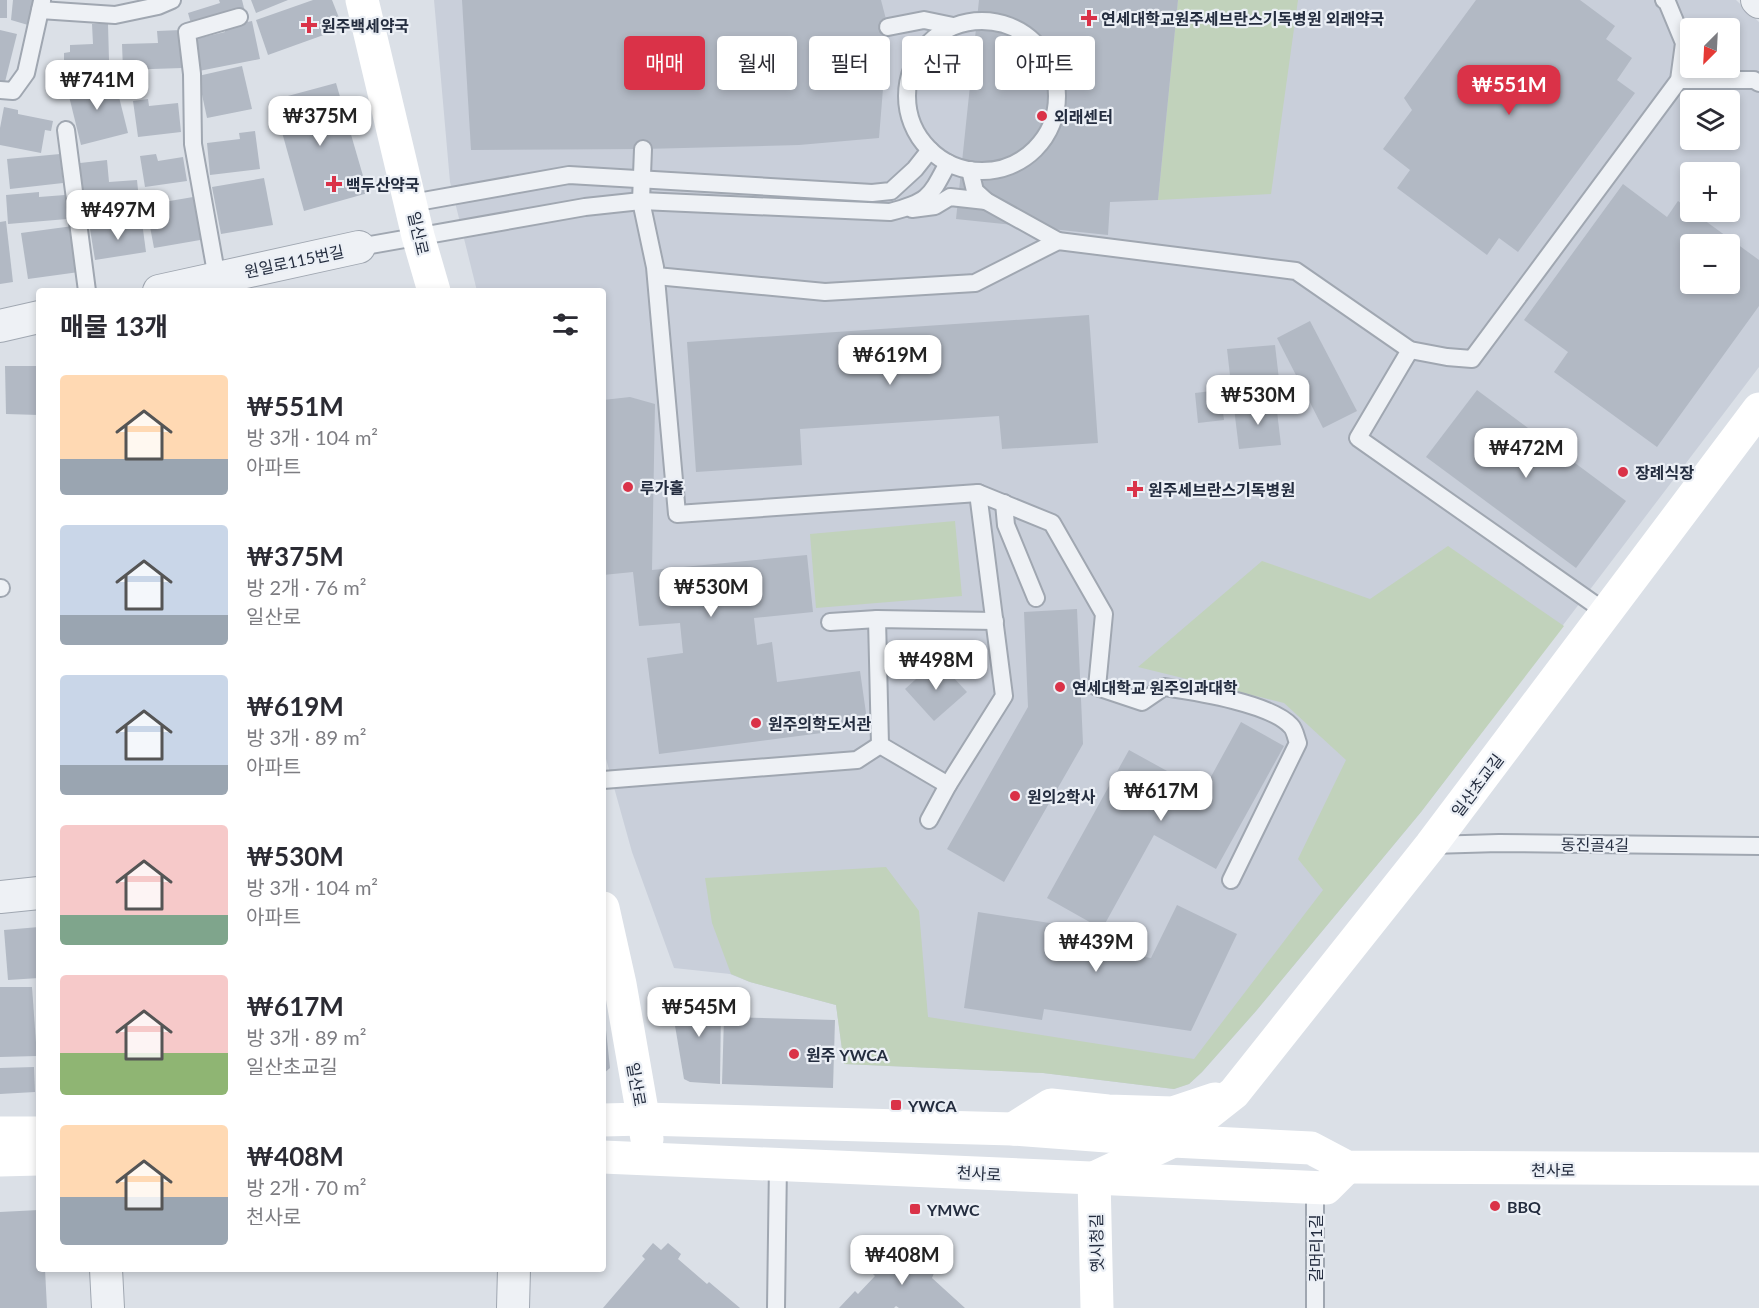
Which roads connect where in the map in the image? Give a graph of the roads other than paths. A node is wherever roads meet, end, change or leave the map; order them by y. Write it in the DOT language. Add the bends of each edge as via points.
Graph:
graph roads {
  1 [pos="172,0"];
  2 [pos="362,0"];
  3 [pos="1664,0"];
  4 [pos="41,5"];
  5 [pos="239,18"];
  6 [pos="954,26"];
  7 [pos="916,36"];
  8 [pos="936,36"];
  9 [pos="1679,80"];
  10 [pos="1759,82"];
  11 [pos="0,90"];
  12 [pos="907,90"];
  13 [pos="66,130"];
  14 [pos="643,149"];
  15 [pos="930,150"];
  16 [pos="948,163"];
  17 [pos="970,170"];
  18 [pos="642,178"];
  19 [pos="641,201"];
  20 [pos="987,201"];
  21 [pos="412,203"];
  22 [pos="890,212"];
  23 [pos="418,236"];
  24 [pos="1058,241"];
  25 [pos="359,247"];
  26 [pos="656,276"];
  27 [pos="217,278"];
  28 [pos="87,288"];
  29 [pos="172,288"];
  30 [pos="433,288"];
  31 [pos="36,318"];
  32 [pos="0,326"];
  33 [pos="1410,350"];
  34 [pos="1759,409"];
  35 [pos="978,493"];
  36 [pos="1004,503"];
  37 [pos="1036,598"];
  38 [pos="1607,613"];
  39 [pos="877,619"];
  40 [pos="995,621"];
  41 [pos="830,622"];
  42 [pos="880,745"];
  43 [pos="606,780"];
  44 [pos="948,784"];
  45 [pos="929,820"];
  46 [pos="1431,845"];
  47 [pos="1759,846"];
  48 [pos="1231,880"];
  49 [pos="36,892"];
  50 [pos="0,897"];
  51 [pos="606,921"];
  52 [pos="1234,1093"];
  53 [pos="643,1119"];
  54 [pos="606,1120"];
  55 [pos="1013,1130"];
  56 [pos="36,1132"];
  57 [pos="0,1133"];
  58 [pos="1173,1142"];
  59 [pos="606,1156"];
  60 [pos="36,1159"];
  61 [pos="650,1159"];
  62 [pos="0,1160"];
  63 [pos="778,1164"];
  64 [pos="1347,1167"];
  65 [pos="1759,1169"];
  66 [pos="1094,1178"];
  67 [pos="1315,1187"];
  68 [pos="106,1272"];
  69 [pos="514,1272"];
  70 [pos="108,1308"];
  71 [pos="513,1308"];
  72 [pos="776,1308"];
  73 [pos="1097,1308"];
  74 [pos="1315,1308"];
  1 -- 4 [label="lane" via="114,15"];
  2 -- 21 [label="street, 일산로"];
  3 -- 9 [label="lane" via="1684,43"];
  4 -- 11 [label="lane" via="26,73 13,92"];
  5 -- 27 [label="lane" via="188,32 193,144"];
  6 -- 7 [label="lane" via="924,20 888,27 907,30"];
  6 -- 8 [label="lane"];
  6 -- 17 [label="lane" via="974,20 1000,22 1023,32 1042,49 1055,72 1059,98 1053,123 1040,145 1020,161 996,170"];
  9 -- 10 [label="lane"];
  9 -- 33 [label="lane" via="1472,359"];
  12 -- 15 [label="lane" via="915,131"];
  13 -- 28 [label="lane"];
  14 -- 18 [label="lane"];
  15 -- 16 [label="lane"];
  15 -- 18 [label="lane" via="891,191 872,194"];
  16 -- 17 [label="lane"];
  16 -- 22 [label="lane" via="932,192 916,205"];
  17 -- 20 [label="lane" via="975,191"];
  18 -- 19 [label="lane"];
  18 -- 21 [label="lane" via="569,175"];
  19 -- 22 [label="lane"];
  19 -- 23 [label="lane"];
  19 -- 26 [label="lane"];
  20 -- 22 [label="lane" via="950,197 935,206"];
  20 -- 24 [label="lane"];
  21 -- 23 [label="street, 일산로"];
  23 -- 25 [label="lane"];
  23 -- 30 [label="street, 일산로"];
  24 -- 26 [label="lane" via="975,283 825,292"];
  24 -- 33 [label="lane" via="1296,271"];
  25 -- 27 [label="street, 원일로115번길"];
  26 -- 35 [label="lane" via="677,514"];
  27 -- 29 [label="street, 원일로115번길"];
  31 -- 32 [label="street"];
  33 -- 38 [label="lane" via="1358,438"];
  34 -- 38 [label="street, 일산초교길"];
  35 -- 36 [label="lane"];
  35 -- 40 [label="lane"];
  36 -- 37 [label="lane" via="1006,525"];
  36 -- 48 [label="lane" via="1052,523 1104,614 1097,687 1142,702 1164,687 1204,693 1270,711 1292,727 1298,743"];
  38 -- 46 [label="street, 일산초교길"];
  39 -- 40 [label="lane"];
  39 -- 41 [label="lane"];
  39 -- 42 [label="lane"];
  40 -- 44 [label="lane" via="1005,696"];
  42 -- 43 [label="lane" via="857,760"];
  42 -- 44 [label="lane"];
  44 -- 45 [label="lane"];
  46 -- 47 [label="lane, 동진골4길"];
  46 -- 52 [label="street, 일산초교길"];
  49 -- 50 [label="street"];
  51 -- 53 [label="street, 일산로"];
  52 -- 55 [label="street" via="1173,1113 1051,1105"];
  52 -- 58 [label="street, 일산초교길"];
  53 -- 54 [label="street, 천사로"];
  53 -- 55 [label="street, 천사로"];
  53 -- 61 [label="street, 일산로"];
  55 -- 58 [label="street, 천사로"];
  56 -- 57 [label="street"];
  58 -- 64 [label="street, 천사로" via="1311,1148"];
  58 -- 66 [label="street"];
  59 -- 61 [label="street, 천사로"];
  60 -- 62 [label="street"];
  61 -- 63 [label="street, 천사로"];
  63 -- 66 [label="street, 천사로"];
  63 -- 72 [label="lane"];
  64 -- 65 [label="street, 천사로"];
  64 -- 67 [label="street, 천사로" via="1326,1188"];
  66 -- 67 [label="street, 천사로"];
  66 -- 73 [label="street, 옛시청길"];
  67 -- 74 [label="lane, 갈머리1길"];
  68 -- 70 [label="street"];
  69 -- 71 [label="street"];
}
